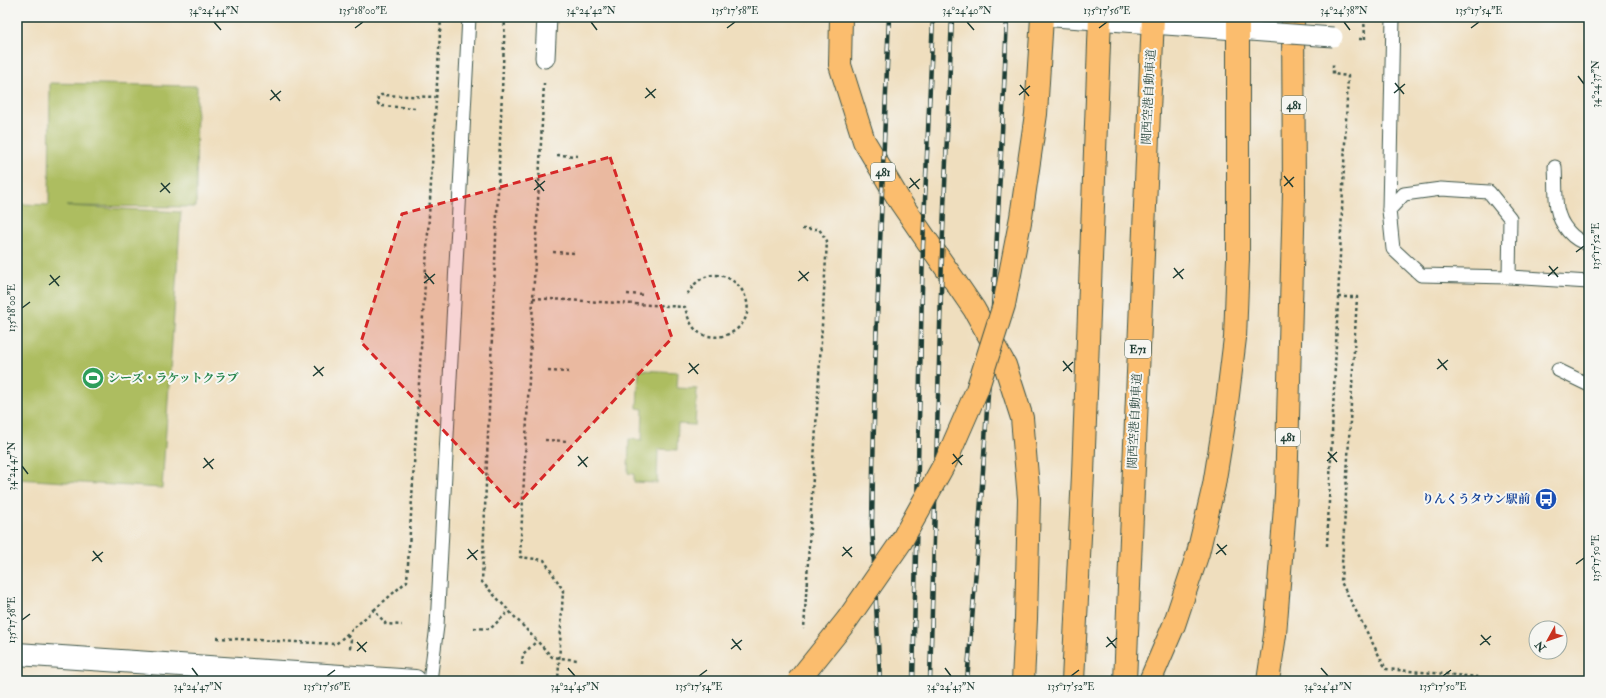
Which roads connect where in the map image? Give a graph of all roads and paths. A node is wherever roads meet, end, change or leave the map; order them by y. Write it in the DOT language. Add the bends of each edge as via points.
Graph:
graph roads {
  1 [pos="441,17"];
  2 [pos="469,17"];
  3 [pos="505,17"];
  4 [pos="547,17"];
  5 [pos="841,17"];
  6 [pos="1042,17"];
  7 [pos="1054,17"];
  8 [pos="1100,17"];
  9 [pos="1153,17"];
  10 [pos="1238,17"];
  11 [pos="1293,17"];
  12 [pos="1393,17"];
  13 [pos="1333,37"];
  14 [pos="545,58"];
  15 [pos="435,97"];
  16 [pos="415,108"];
  17 [pos="557,155"];
  18 [pos="580,156"];
  19 [pos="1555,167"];
  20 [pos="1389,210"];
  21 [pos="802,228"];
  22 [pos="1589,244"];
  23 [pos="553,252"];
  24 [pos="576,253"];
  25 [pos="1509,277"];
  26 [pos="1589,282"];
  27 [pos="627,294"];
  28 [pos="687,294"];
  29 [pos="645,295"];
  30 [pos="1338,297"];
  31 [pos="533,298"];
  32 [pos="548,370"];
  33 [pos="1558,370"];
  34 [pos="571,372"];
  35 [pos="1589,385"];
  36 [pos="545,440"];
  37 [pos="569,441"];
  38 [pos="1327,546"];
  39 [pos="374,610"];
  40 [pos="510,611"];
  41 [pos="402,625"];
  42 [pos="474,628"];
  43 [pos="804,634"];
  44 [pos="347,636"];
  45 [pos="217,638"];
  46 [pos="537,641"];
  47 [pos="17,654"];
  48 [pos="349,654"];
  49 [pos="577,660"];
  50 [pos="522,664"];
  51 [pos="415,681"];
  52 [pos="430,681"];
  53 [pos="558,681"];
  54 [pos="798,681"];
  55 [pos="1023,681"];
  56 [pos="1073,681"];
  57 [pos="1124,681"];
  58 [pos="1150,681"];
  59 [pos="1268,681"];
  60 [pos="1486,681"];
  1 -- 15 [label="path"];
  2 -- 52 [label="lane" via="437,626"];
  3 -- 40 [label="path" via="482,582"];
  4 -- 14 [label="street"];
  5 -- 55 [label="highway, 481" via="840,65 864,141 901,203 974,309 1005,365 1022,418 1029,499"];
  6 -- 54 [label="highway, bridge" via="1036,114 1021,217 1004,305 977,390 946,461 901,542 847,620"];
  7 -- 13 [label="street, bridge"];
  8 -- 56 [label="highway, bridge"];
  9 -- 57 [label="highway, 関西空港自動車道 / E71, bridge"];
  10 -- 58 [label="highway, bridge" via="1238,259 1235,338 1226,411 1214,485 1198,553 1174,626"];
  11 -- 59 [label="highway, 481" via="1294,192 1286,494 1275,635"];
  12 -- 20 [label="lane"];
  13 -- 30 [label="path" via="1333,74 1348,76"];
  14 -- 31 [label="path"];
  15 -- 16 [label="path" via="378,97 377,103 381,106"];
  15 -- 39 [label="path" via="407,581"];
  17 -- 18 [label="path"];
  19 -- 22 [label="lane" via="1557,209 1567,231 1582,243"];
  20 -- 25 [label="lane" via="1393,249 1421,275"];
  20 -- 25 [label="lane" via="1404,194 1441,188 1489,192 1510,218"];
  21 -- 43 [label="path" via="819,229 827,241"];
  23 -- 24 [label="path"];
  25 -- 26 [label="lane"];
  27 -- 29 [label="path"];
  28 -- 31 [label="path" via="695,284 706,277 719,275 732,279 745,295 746,316 731,334 719,337 706,336 695,330 688,319 685,307"];
  30 -- 38 [label="path"];
  30 -- 60 [label="path" via="1357,297 1341,582 1386,669 1479,677"];
  31 -- 53 [label="path" via="520,557 544,560 563,590"];
  32 -- 34 [label="path"];
  33 -- 35 [label="lane"];
  36 -- 37 [label="path"];
  39 -- 41 [label="path" via="386,624"];
  39 -- 44 [label="path"];
  40 -- 42 [label="path" via="490,629"];
  40 -- 46 [label="path"];
  44 -- 45 [label="path" via="336,644"];
  44 -- 48 [label="path" via="351,639"];
  46 -- 49 [label="path" via="552,657"];
  46 -- 50 [label="path" via="523,654"];
  47 -- 51 [label="street"];
}
